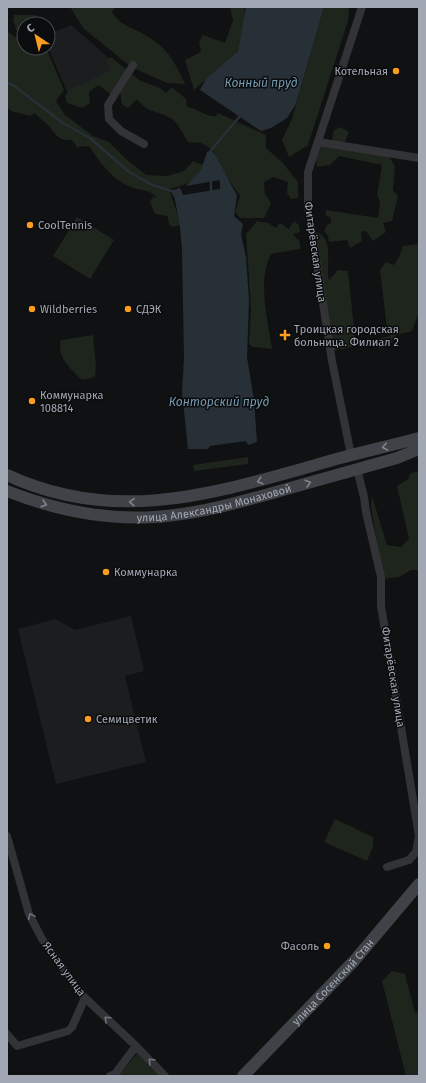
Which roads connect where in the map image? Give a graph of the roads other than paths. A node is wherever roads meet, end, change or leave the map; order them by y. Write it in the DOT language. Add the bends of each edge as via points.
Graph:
graph roads {
  1 [pos="362,7"];
  2 [pos="133,65"];
  3 [pos="318,142"];
  4 [pos="144,144"];
  5 [pos="419,158"];
  6 [pos="419,438"];
  7 [pos="419,449"];
  8 [pos="351,455"];
  9 [pos="356,469"];
  10 [pos="7,475"];
  11 [pos="7,491"];
  12 [pos="7,836"];
  13 [pos="387,867"];
  14 [pos="419,884"];
  15 [pos="85,998"];
  16 [pos="7,1034"];
  17 [pos="136,1046"];
  18 [pos="110,1076"];
  19 [pos="165,1076"];
  20 [pos="243,1076"];
  1 -- 3 [label="street, Фитарёвская улица"];
  2 -- 4 [label="street" via="108,106 108,119 121,131"];
  3 -- 5 [label="street"];
  3 -- 8 [label="street, Фитарёвская улица" via="308,172 308,207 332,361"];
  6 -- 8 [label="main road, улица Александры Монаховой, one-way"];
  7 -- 9 [label="main road, улица Александры Монаховой"];
  8 -- 10 [label="main road, улица Александры Монаховой, one-way" via="218,492 155,501 112,501 70,495"];
  11 -- 9 [label="main road, улица Александры Монаховой, one-way" via="46,505 83,513 112,517 156,517 221,507"];
  9 -- 13 [label="street, Фитарёвская улица" via="381,578 381,606 419,836 416,852 409,860"];
  15 -- 12 [label="street, Ясная улица, one-way" via="42,939 29,914"];
  14 -- 20 [label="main road, улица Сосенский Стан" via="354,960"];
  15 -- 16 [label="street" via="72,1027 63,1033 17,1046"];
  17 -- 15 [label="street, Ясная улица, one-way"];
  17 -- 18 [label="street" via="115,1074"];
  19 -- 17 [label="street, Ясная улица, one-way"];
}
